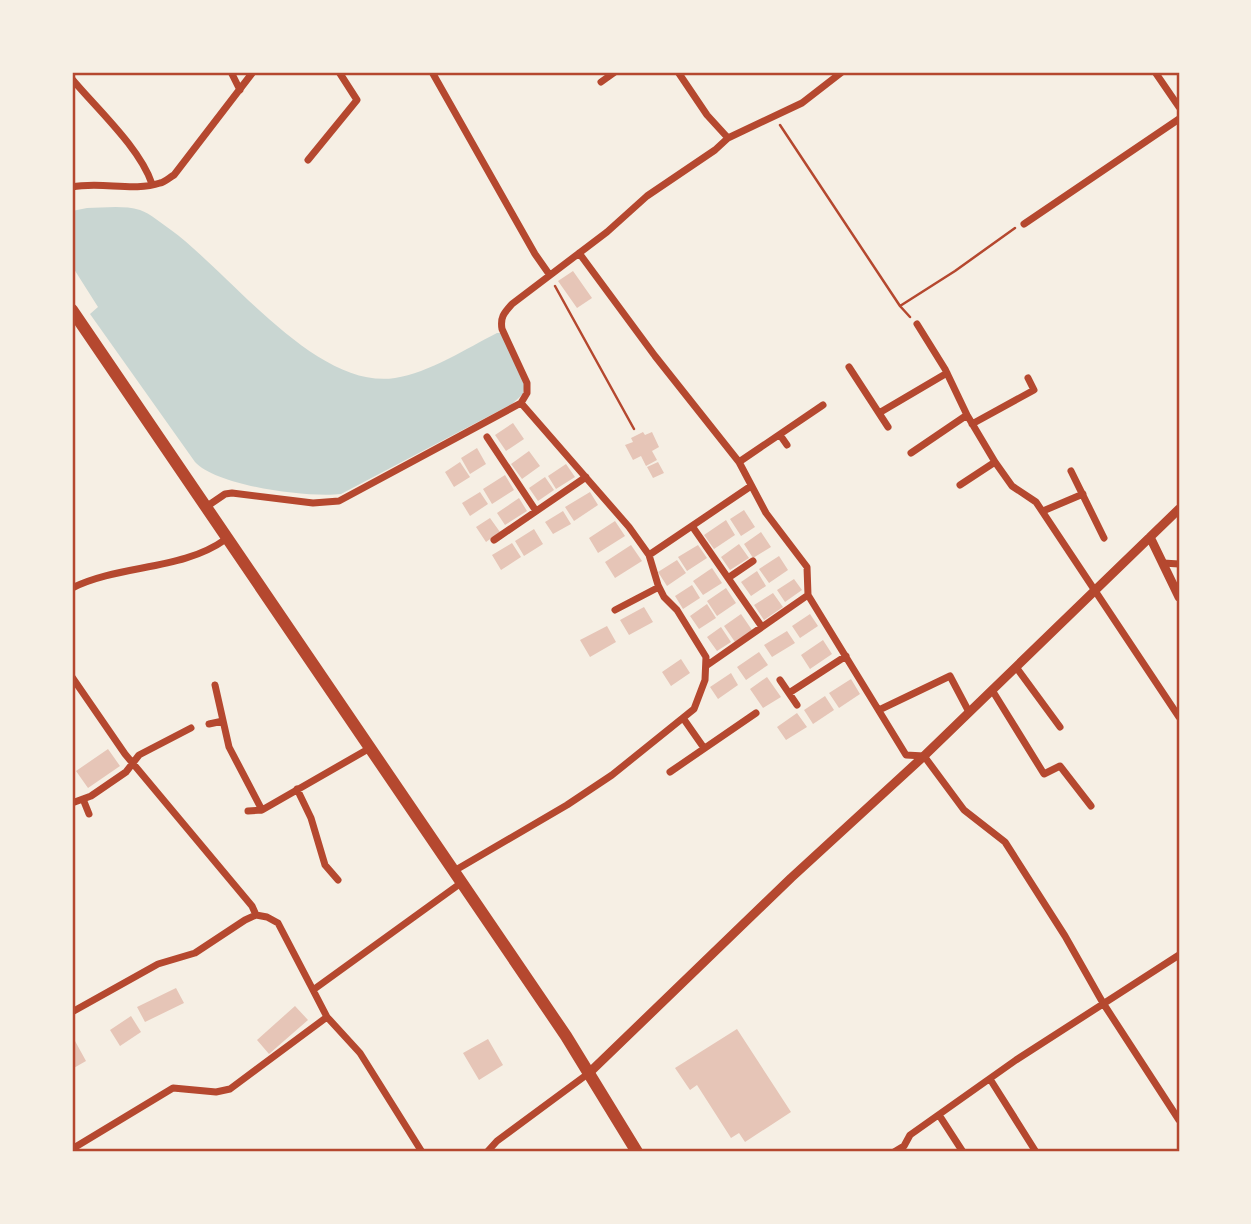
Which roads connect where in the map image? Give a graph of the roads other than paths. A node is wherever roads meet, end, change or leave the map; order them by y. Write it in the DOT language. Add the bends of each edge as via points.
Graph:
graph roads {
  1 [pos="231,72"];
  2 [pos="253,72"];
  3 [pos="340,72"];
  4 [pos="432,72"];
  5 [pos="615,72"];
  6 [pos="678,72"];
  7 [pos="842,72"];
  8 [pos="1155,72"];
  9 [pos="72,79"];
  10 [pos="601,82"];
  11 [pos="240,90"];
  12 [pos="1179,107"];
  13 [pos="1179,119"];
  14 [pos="728,138"];
  15 [pos="308,160"];
  16 [pos="152,184"];
  17 [pos="72,187"];
  18 [pos="1024,224"];
  19 [pos="579,253"];
  20 [pos="549,274"];
  21 [pos="72,310"];
  22 [pos="917,324"];
  23 [pos="849,367"];
  24 [pos="947,373"];
  25 [pos="1028,377"];
  26 [pos="521,403"];
  27 [pos="823,405"];
  28 [pos="879,413"];
  29 [pos="967,415"];
  30 [pos="972,424"];
  31 [pos="888,427"];
  32 [pos="780,435"];
  33 [pos="487,437"];
  34 [pos="787,445"];
  35 [pos="911,453"];
  36 [pos="739,462"];
  37 [pos="995,462"];
  38 [pos="1071,471"];
  39 [pos="586,477"];
  40 [pos="960,485"];
  41 [pos="751,486"];
  42 [pos="1083,494"];
  43 [pos="206,507"];
  44 [pos="1179,509"];
  45 [pos="536,511"];
  46 [pos="1043,511"];
  47 [pos="692,526"];
  48 [pos="1150,537"];
  49 [pos="1104,538"];
  50 [pos="226,539"];
  51 [pos="494,540"];
  52 [pos="649,555"];
  53 [pos="752,561"];
  54 [pos="1163,564"];
  55 [pos="1179,564"];
  56 [pos="728,578"];
  57 [pos="659,587"];
  58 [pos="72,588"];
  59 [pos="1095,590"];
  60 [pos="808,595"];
  61 [pos="1179,597"];
  62 [pos="615,610"];
  63 [pos="762,627"];
  64 [pos="846,656"];
  65 [pos="706,666"];
  66 [pos="1016,667"];
  67 [pos="72,677"];
  68 [pos="780,680"];
  69 [pos="215,685"];
  70 [pos="992,690"];
  71 [pos="81,691"];
  72 [pos="789,693"];
  73 [pos="72,698"];
  74 [pos="797,705"];
  75 [pos="879,710"];
  76 [pos="969,712"];
  77 [pos="755,713"];
  78 [pos="1179,717"];
  79 [pos="683,718"];
  80 [pos="223,721"];
  81 [pos="209,724"];
  82 [pos="1060,727"];
  83 [pos="191,728"];
  84 [pos="370,748"];
  85 [pos="705,748"];
  86 [pos="924,756"];
  87 [pos="133,764"];
  88 [pos="670,772"];
  89 [pos="298,789"];
  90 [pos="83,799"];
  91 [pos="72,803"];
  92 [pos="1091,806"];
  93 [pos="262,810"];
  94 [pos="248,811"];
  95 [pos="89,814"];
  96 [pos="457,877"];
  97 [pos="338,880"];
  98 [pos="256,915"];
  99 [pos="1179,955"];
  100 [pos="313,990"];
  101 [pos="1103,1003"];
  102 [pos="72,1012"];
  103 [pos="327,1017"];
  104 [pos="589,1073"];
  105 [pos="990,1079"];
  106 [pos="939,1115"];
  107 [pos="1179,1120"];
  108 [pos="72,1149"];
  109 [pos="422,1152"];
  110 [pos="487,1152"];
  111 [pos="637,1152"];
  112 [pos="894,1152"];
  113 [pos="962,1152"];
  114 [pos="1036,1152"];
  1 -- 11 [label="street"];
  2 -- 11 [label="street"];
  3 -- 15 [label="street" via="358,100"];
  4 -- 20 [label="street"];
  5 -- 10 [label="street"];
  6 -- 14 [label="street"];
  7 -- 14 [label="street" via="802,103"];
  8 -- 12 [label="street"];
  9 -- 16 [label="street" via="131,148"];
  11 -- 16 [label="street" via="174,175"];
  13 -- 18 [label="street"];
  14 -- 19 [label="street" via="647,196"];
  16 -- 17 [label="street"];
  19 -- 20 [label="street"];
  19 -- 36 [label="street"];
  20 -- 26 [label="street" via="502,315 502,329 527,383"];
  21 -- 43 [label="main road"];
  22 -- 24 [label="street"];
  23 -- 28 [label="street"];
  24 -- 28 [label="street"];
  24 -- 29 [label="street"];
  25 -- 30 [label="street" via="1034,390"];
  26 -- 39 [label="street"];
  26 -- 43 [label="street" via="349,498 313,503 232,493"];
  27 -- 32 [label="street"];
  28 -- 31 [label="street"];
  29 -- 30 [label="street"];
  29 -- 35 [label="street"];
  30 -- 37 [label="street"];
  32 -- 34 [label="street"];
  32 -- 36 [label="street"];
  33 -- 45 [label="street"];
  36 -- 41 [label="street"];
  37 -- 40 [label="street"];
  37 -- 46 [label="street" via="1012,486"];
  38 -- 42 [label="street"];
  39 -- 45 [label="street"];
  39 -- 52 [label="street"];
  41 -- 47 [label="street"];
  41 -- 60 [label="street" via="807,567"];
  42 -- 46 [label="street"];
  42 -- 49 [label="street"];
  43 -- 50 [label="main road"];
  44 -- 48 [label="street"];
  45 -- 51 [label="street"];
  46 -- 59 [label="street"];
  47 -- 52 [label="street"];
  47 -- 56 [label="street"];
  48 -- 54 [label="street"];
  48 -- 59 [label="street"];
  50 -- 58 [label="street" via="196,555 107,575"];
  50 -- 84 [label="main road"];
  52 -- 57 [label="street"];
  53 -- 56 [label="street"];
  54 -- 55 [label="street"];
  54 -- 61 [label="street"];
  56 -- 63 [label="street"];
  57 -- 62 [label="street"];
  57 -- 65 [label="street" via="693,632"];
  59 -- 66 [label="street"];
  59 -- 78 [label="street"];
  60 -- 63 [label="street"];
  60 -- 64 [label="street"];
  63 -- 65 [label="street"];
  64 -- 72 [label="street"];
  64 -- 75 [label="street"];
  65 -- 79 [label="street" via="694,709"];
  66 -- 70 [label="street"];
  66 -- 82 [label="street"];
  67 -- 71 [label="street"];
  68 -- 72 [label="street"];
  69 -- 80 [label="street"];
  70 -- 76 [label="street"];
  70 -- 92 [label="street" via="1044,774 1060,766"];
  71 -- 73 [label="street"];
  71 -- 87 [label="street"];
  72 -- 74 [label="street"];
  75 -- 76 [label="street" via="950,676"];
  75 -- 86 [label="street" via="906,755"];
  76 -- 86 [label="street"];
  77 -- 85 [label="street"];
  79 -- 85 [label="street"];
  79 -- 96 [label="street" via="568,806"];
  80 -- 81 [label="street"];
  80 -- 93 [label="street" via="229,747"];
  83 -- 87 [label="street" via="139,755"];
  84 -- 89 [label="street"];
  84 -- 96 [label="main road"];
  85 -- 88 [label="street"];
  86 -- 101 [label="street" via="964,810 1005,842"];
  86 -- 104 [label="street"];
  87 -- 90 [label="street"];
  87 -- 98 [label="street"];
  89 -- 93 [label="street"];
  89 -- 97 [label="street" via="325,865"];
  90 -- 91 [label="street"];
  90 -- 95 [label="street"];
  93 -- 94 [label="street"];
  96 -- 100 [label="street"];
  96 -- 104 [label="main road"];
  98 -- 100 [label="street" via="278,923"];
  98 -- 102 [label="street" via="195,953 158,964"];
  99 -- 101 [label="street"];
  100 -- 103 [label="street"];
  101 -- 105 [label="street"];
  101 -- 107 [label="street"];
  103 -- 108 [label="street" via="230,1090 173,1087"];
  103 -- 109 [label="street" via="360,1053"];
  104 -- 110 [label="street"];
  104 -- 111 [label="main road"];
  105 -- 106 [label="street"];
  105 -- 114 [label="street"];
  106 -- 112 [label="street"];
  106 -- 113 [label="street"];
}
